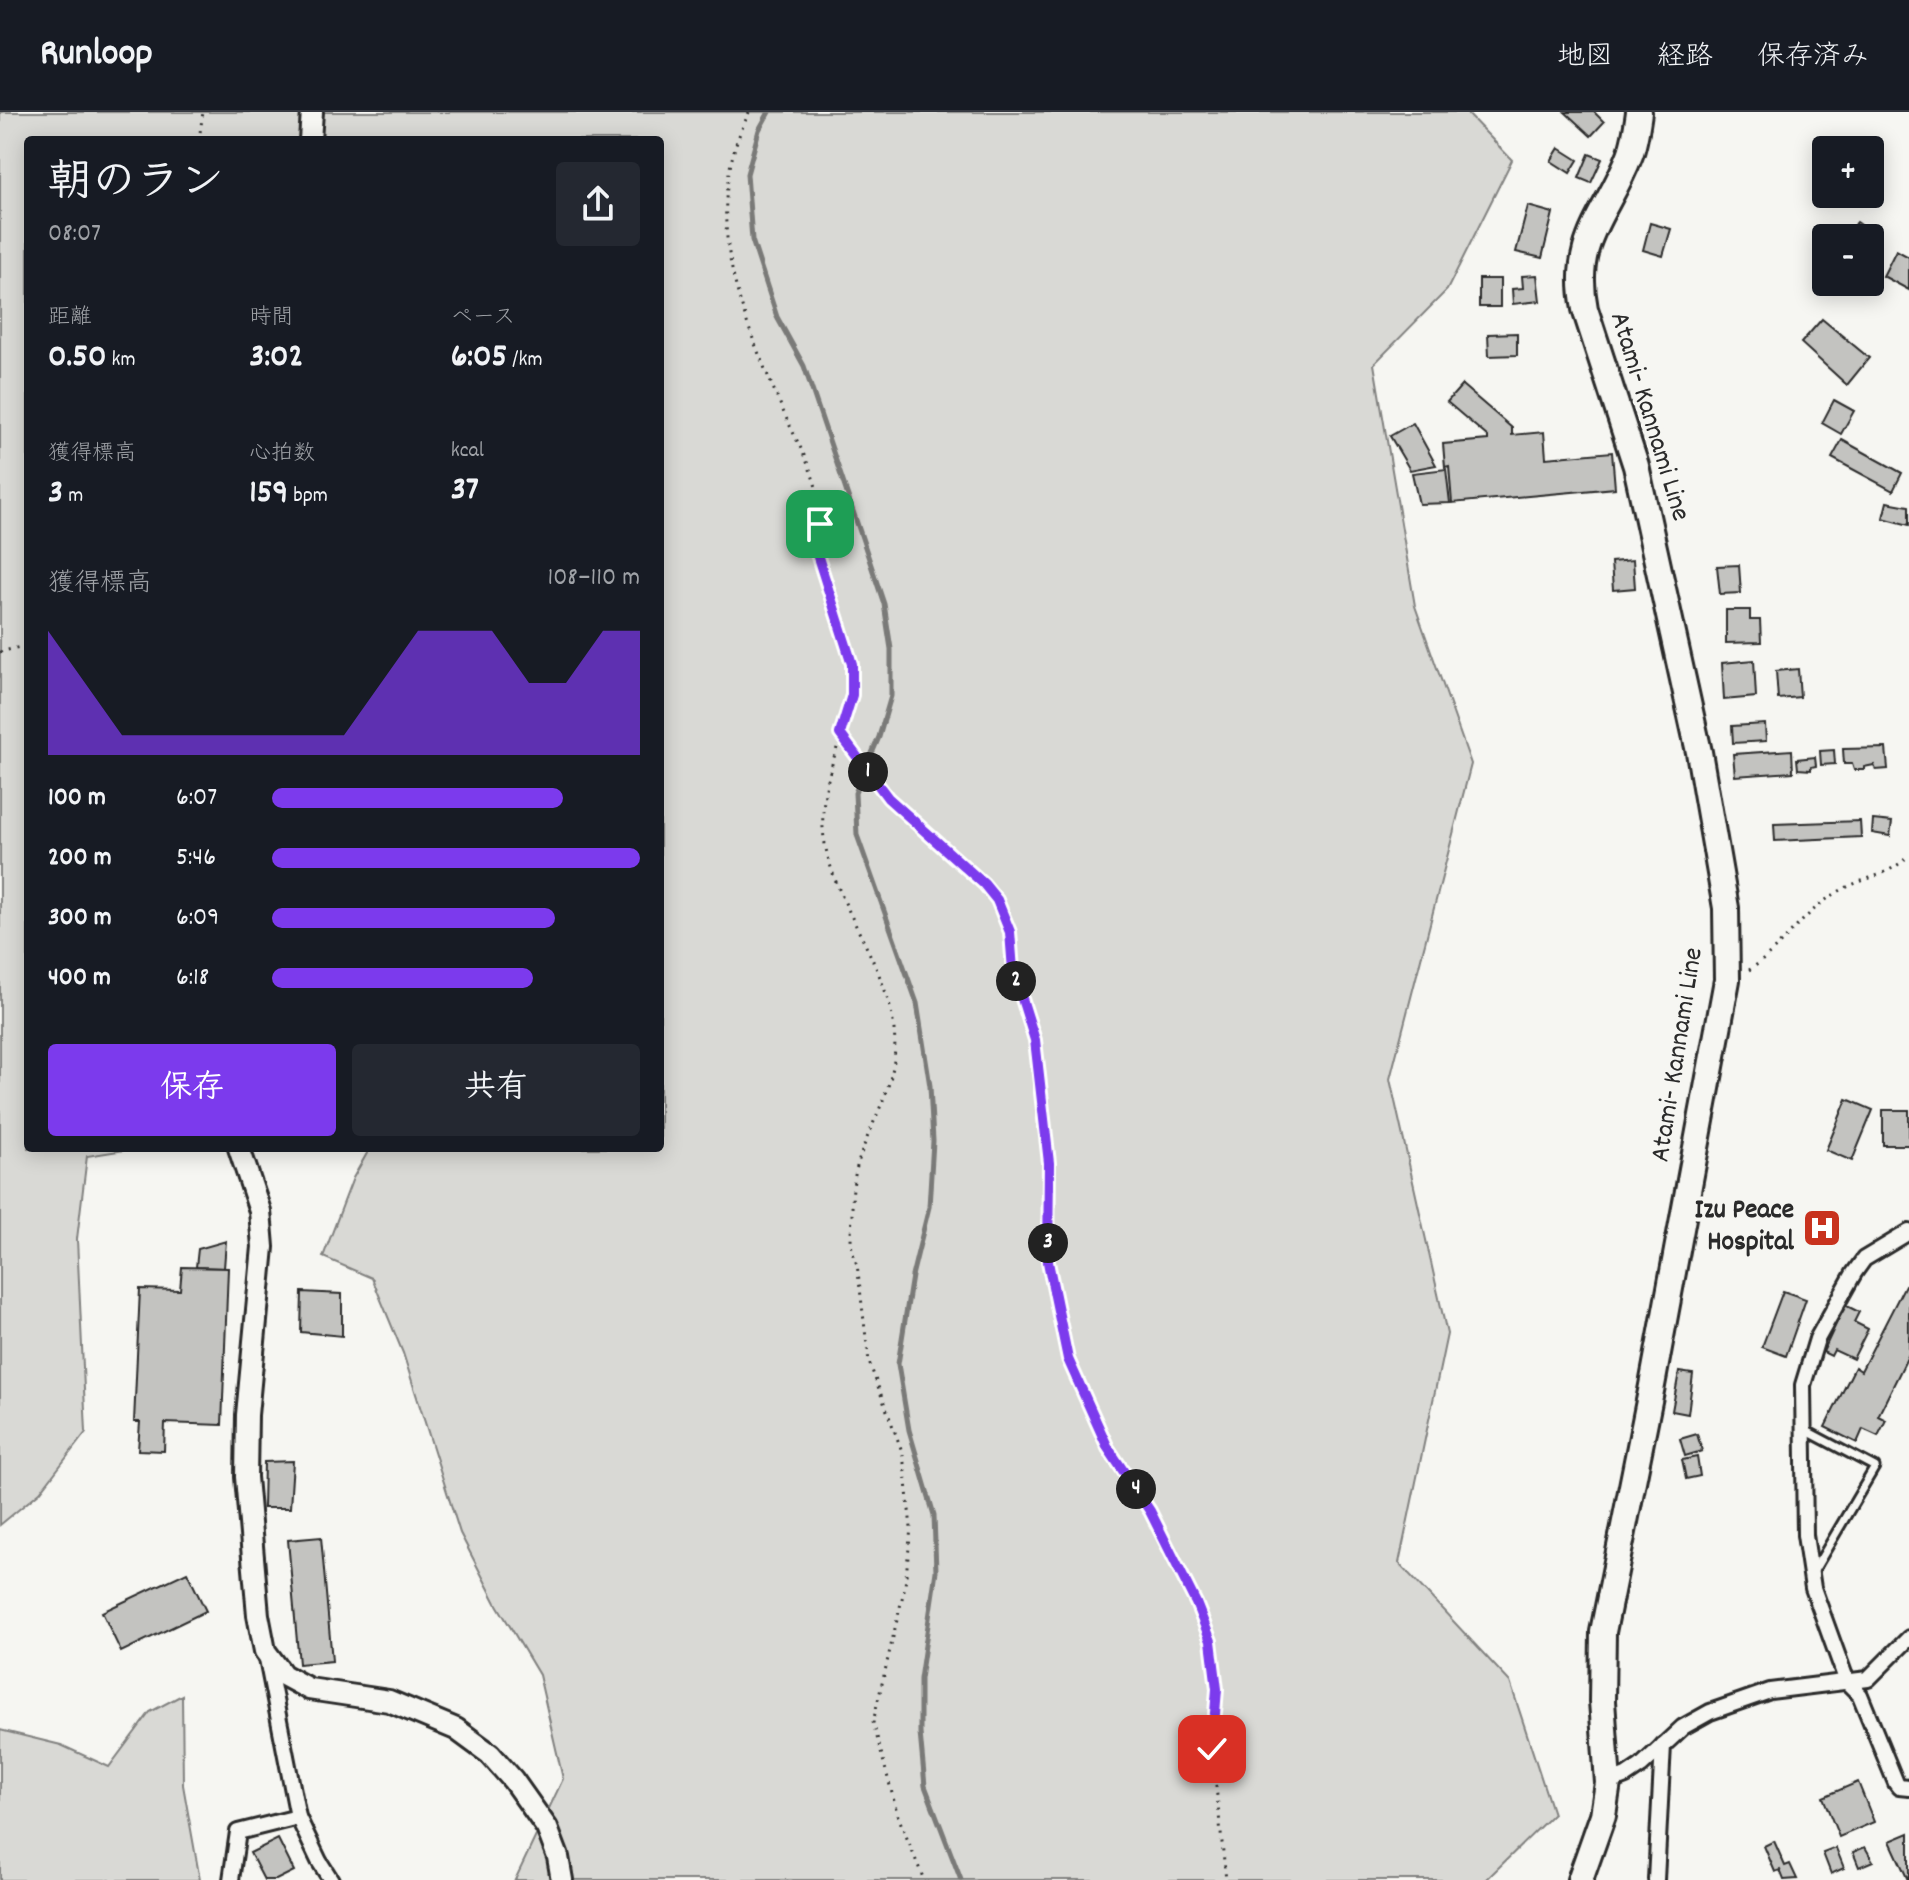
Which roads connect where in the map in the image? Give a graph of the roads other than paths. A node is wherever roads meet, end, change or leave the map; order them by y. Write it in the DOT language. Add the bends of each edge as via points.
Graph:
graph roads {
  1 [pos="312,112"];
  2 [pos="1639,112"];
  3 [pos="310,136"];
  4 [pos="240,1152"];
  5 [pos="1909,1232"];
  6 [pos="1803,1429"];
  7 [pos="1811,1575"];
  8 [pos="1909,1638"];
  9 [pos="265,1651"];
  10 [pos="1847,1682"];
  11 [pos="1663,1745"];
  12 [pos="1608,1783"];
  13 [pos="1909,1788"];
  14 [pos="298,1817"];
  15 [pos="231,1880"];
  16 [pos="331,1880"];
  17 [pos="562,1880"];
  18 [pos="1580,1880"];
  19 [pos="1656,1880"];
  1 -- 3 [label="street"];
  2 -- 12 [label="main road, Atami- Kannami Line" via="1630,155 1584,249 1581,285 1636,466 1696,737 1726,908 1727,980 1603,1632"];
  4 -- 9 [label="street" via="260,1211 263,1247 246,1477"];
  5 -- 6 [label="street" via="1864,1259 1833,1306 1803,1385"];
  6 -- 7 [label="street"];
  6 -- 7 [label="lane" via="1875,1467"];
  7 -- 10 [label="street"];
  8 -- 10 [label="street" via="1873,1676"];
  9 -- 14 [label="street"];
  9 -- 17 [label="street" via="283,1675 309,1689 389,1701 456,1729 490,1754 547,1828"];
  10 -- 11 [label="street" via="1753,1695 1690,1722"];
  10 -- 13 [label="street" via="1860,1695 1896,1783"];
  11 -- 12 [label="street" via="1641,1766"];
  11 -- 19 [label="street"];
  12 -- 18 [label="main road, Atami- Kannami Line"];
  14 -- 15 [label="street" via="238,1832"];
  14 -- 16 [label="street"];
}
